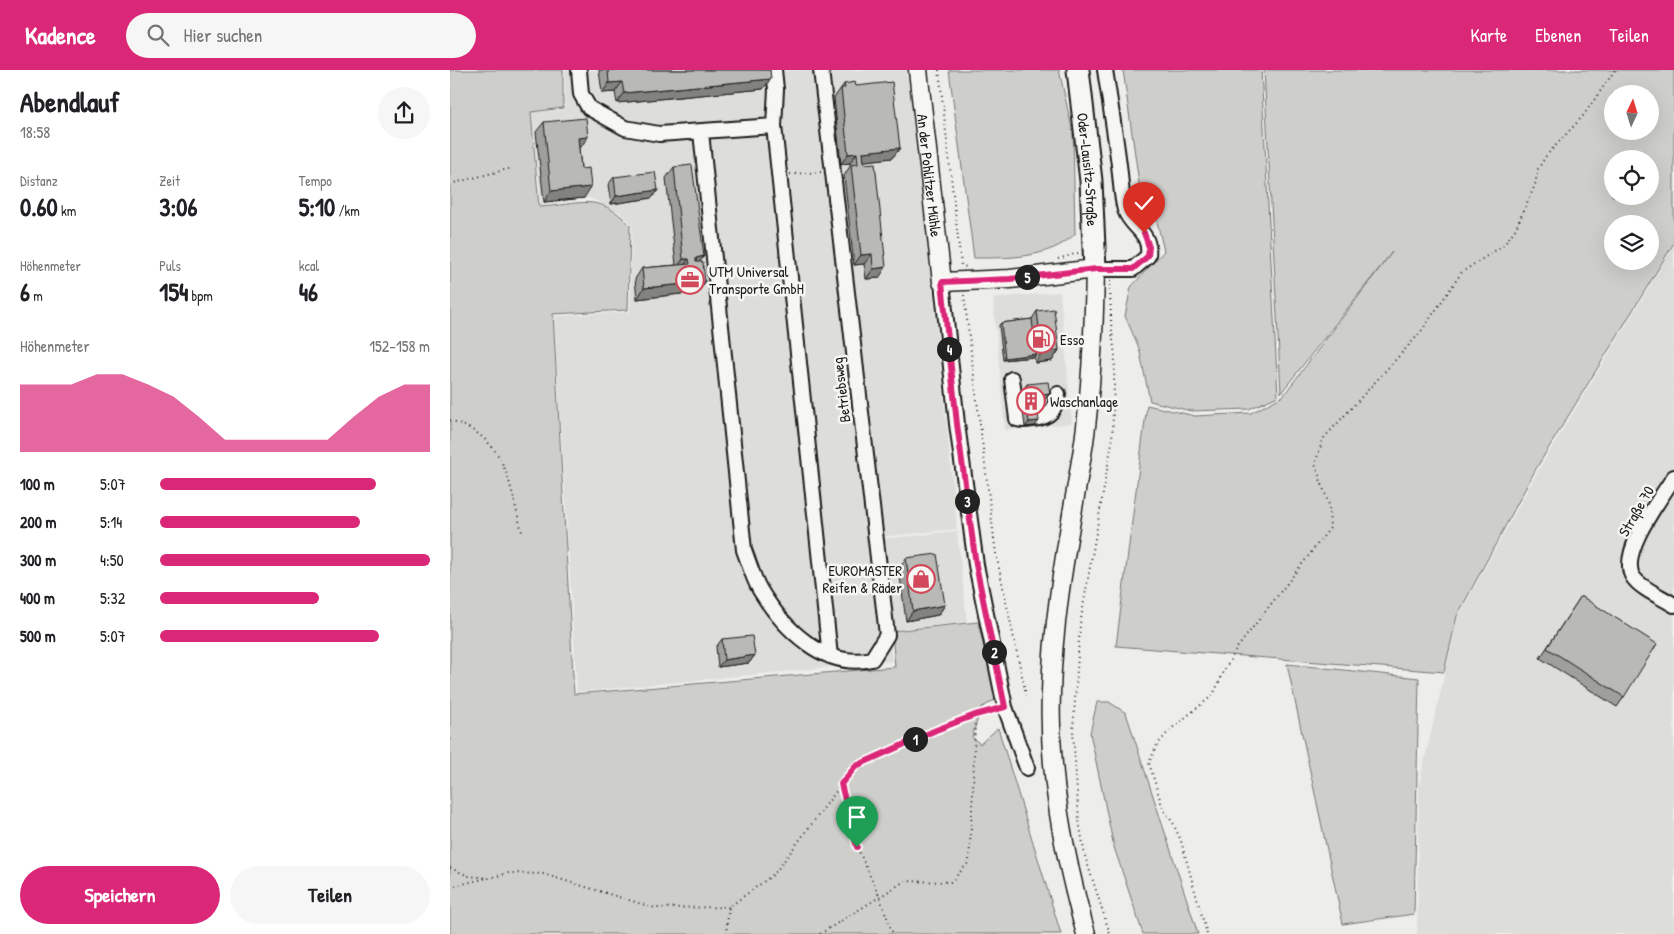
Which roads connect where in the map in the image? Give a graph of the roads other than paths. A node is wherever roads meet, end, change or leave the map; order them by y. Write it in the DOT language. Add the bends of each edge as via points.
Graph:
graph roads {
  1 [pos="579,70"];
  2 [pos="774,70"];
  3 [pos="820,70"];
  4 [pos="918,70"];
  5 [pos="1078,70"];
  6 [pos="1105,70"];
  7 [pos="774,126"];
  8 [pos="701,132"];
  9 [pos="1100,264"];
  10 [pos="942,282"];
  11 [pos="1012,379"];
  12 [pos="1058,394"];
  13 [pos="1674,477"];
  14 [pos="1674,605"];
  15 [pos="830,656"];
  16 [pos="1027,768"];
  17 [pos="1086,934"];
  1 -- 8 [label="street" via="581,94 590,108 625,128 659,134"];
  2 -- 7 [label="street"];
  3 -- 15 [label="street, Betriebsweg" via="887,635 872,659 857,662"];
  4 -- 10 [label="main road, An der Pohlitzer Mühle"];
  5 -- 9 [label="highway, Oder-Lausitz-Straße"];
  6 -- 9 [label="street" via="1126,213 1144,233 1149,247 1148,256 1133,269"];
  7 -- 8 [label="street"];
  7 -- 15 [label="street"];
  8 -- 15 [label="street, Betriebsweg" via="744,550 759,588 777,614 800,640"];
  9 -- 10 [label="main road" via="1010,279 965,272"];
  9 -- 17 [label="main road" via="1088,409 1058,607 1050,692 1054,787 1066,861"];
  10 -- 16 [label="street, An der Pohlitzer Mühle" via="976,565 1005,707"];
  11 -- 12 [label="street" via="1017,419 1021,421 1046,417 1056,408"];
  13 -- 14 [label="street, Straße 70" via="1642,529 1628,561 1633,577"];
}
